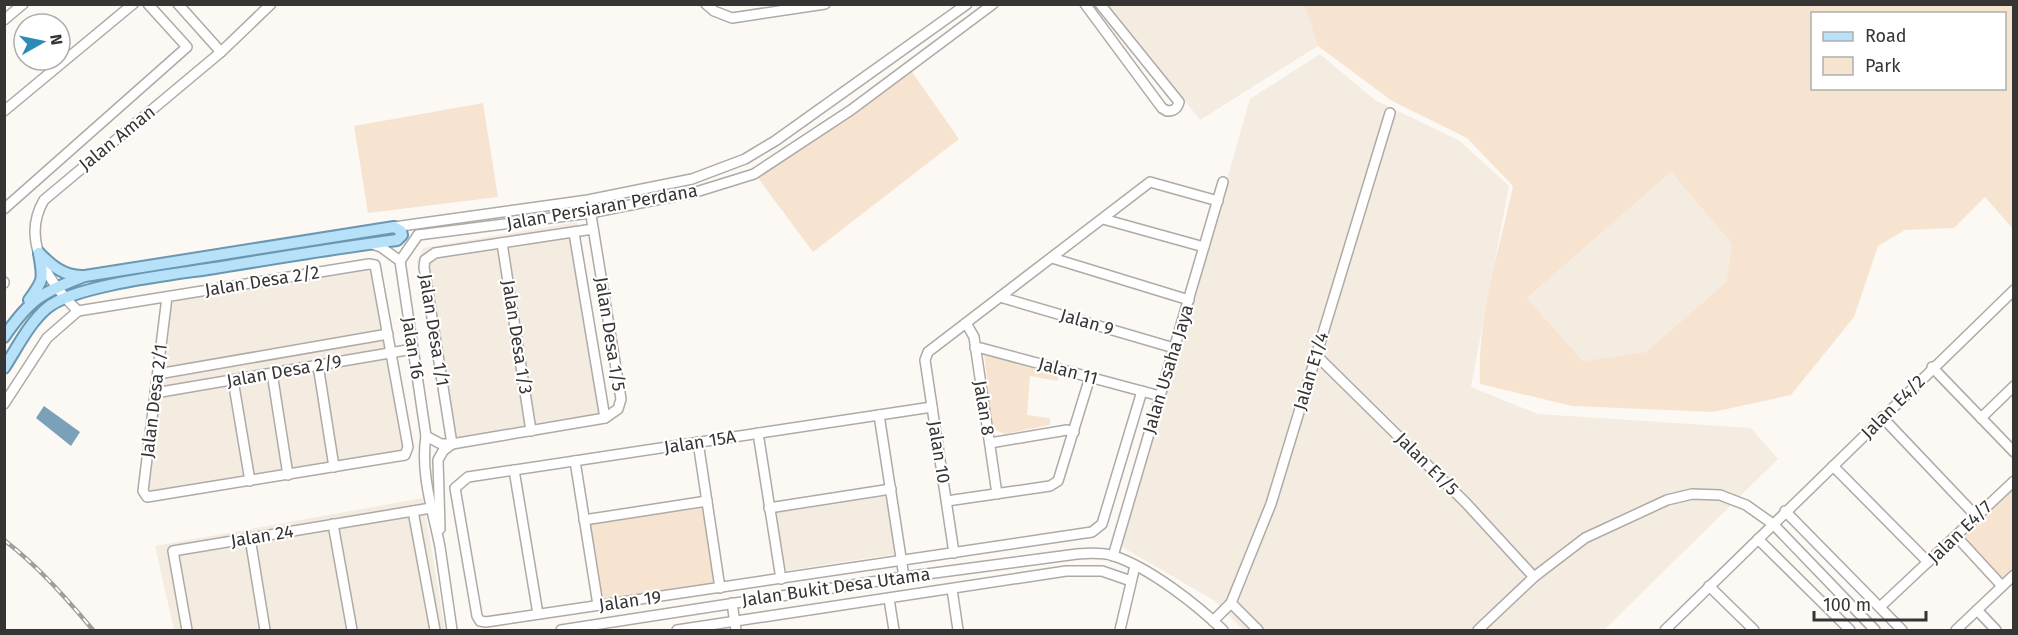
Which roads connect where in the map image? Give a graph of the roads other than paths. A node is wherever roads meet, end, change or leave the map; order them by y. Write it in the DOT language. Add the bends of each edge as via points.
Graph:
graph roads {
  1 [pos="23,4"];
  2 [pos="133,4"];
  3 [pos="148,4"];
  4 [pos="178,4"];
  5 [pos="271,4"];
  6 [pos="706,4"];
  7 [pos="825,4"];
  8 [pos="967,4"];
  9 [pos="993,4"];
  10 [pos="1085,4"];
  11 [pos="1100,4"];
  12 [pos="4,20"];
  13 [pos="221,52"];
  14 [pos="4,111"];
  15 [pos="1390,113"];
  16 [pos="1223,182"];
  17 [pos="588,200"];
  18 [pos="1218,201"];
  19 [pos="4,208"];
  20 [pos="590,213"];
  21 [pos="1103,219"];
  22 [pos="416,223"];
  23 [pos="394,227"];
  24 [pos="593,230"];
  25 [pos="574,232"];
  26 [pos="418,235"];
  27 [pos="502,243"];
  28 [pos="369,244"];
  29 [pos="1204,248"];
  30 [pos="39,253"];
  31 [pos="1052,258"];
  32 [pos="399,261"];
  33 [pos="85,276"];
  34 [pos="56,287"];
  35 [pos="2013,290"];
  36 [pos="167,297"];
  37 [pos="1000,297"];
  38 [pos="65,298"];
  39 [pos="1189,300"];
  40 [pos="78,311"];
  41 [pos="21,313"];
  42 [pos="966,323"];
  43 [pos="388,334"];
  44 [pos="4,337"];
  45 [pos="975,348"];
  46 [pos="1174,348"];
  47 [pos="413,349"];
  48 [pos="392,353"];
  49 [pos="1316,355"];
  50 [pos="318,365"];
  51 [pos="1932,367"];
  52 [pos="4,368"];
  53 [pos="272,373"];
  54 [pos="158,374"];
  55 [pos="1090,377"];
  56 [pos="233,380"];
  57 [pos="2013,386"];
  58 [pos="1142,391"];
  59 [pos="155,393"];
  60 [pos="1160,396"];
  61 [pos="4,404"];
  62 [pos="933,407"];
  63 [pos="879,415"];
  64 [pos="1882,417"];
  65 [pos="605,418"];
  66 [pos="1981,418"];
  67 [pos="531,430"];
  68 [pos="1074,432"];
  69 [pos="758,433"];
  70 [pos="426,436"];
  71 [pos="698,442"];
  72 [pos="990,443"];
  73 [pos="452,444"];
  74 [pos="2013,452"];
  75 [pos="575,461"];
  76 [pos="1833,466"];
  77 [pos="334,467"];
  78 [pos="514,470"];
  79 [pos="288,475"];
  80 [pos="250,481"];
  81 [pos="2013,481"];
  82 [pos="891,489"];
  83 [pos="997,494"];
  84 [pos="707,501"];
  85 [pos="947,501"];
  86 [pos="431,508"];
  87 [pos="769,508"];
  88 [pos="413,511"];
  89 [pos="1785,512"];
  90 [pos="1976,516"];
  91 [pos="584,520"];
  92 [pos="333,524"];
  93 [pos="1773,524"];
  94 [pos="1956,536"];
  95 [pos="250,538"];
  96 [pos="1758,539"];
  97 [pos="439,545"];
  98 [pos="954,553"];
  99 [pos="1113,556"];
  100 [pos="901,561"];
  101 [pos="1928,562"];
  102 [pos="1135,566"];
  103 [pos="2013,575"];
  104 [pos="904,577"];
  105 [pos="1534,577"];
  106 [pos="781,579"];
  107 [pos="1131,581"];
  108 [pos="1709,586"];
  109 [pos="2002,586"];
  110 [pos="720,588"];
  111 [pos="952,589"];
  112 [pos="889,599"];
  113 [pos="732,603"];
  114 [pos="1231,603"];
  115 [pos="598,605"];
  116 [pos="1880,608"];
  117 [pos="1977,610"];
  118 [pos="538,614"];
  119 [pos="480,621"];
  120 [pos="1213,621"];
  121 [pos="736,626"];
  122 [pos="187,630"];
  123 [pos="266,630"];
  124 [pos="352,630"];
  125 [pos="435,630"];
  126 [pos="452,630"];
  127 [pos="561,630"];
  128 [pos="681,630"];
  129 [pos="894,630"];
  130 [pos="958,630"];
  131 [pos="1120,630"];
  132 [pos="1223,630"];
  133 [pos="1258,630"];
  134 [pos="1478,630"];
  135 [pos="1665,630"];
  136 [pos="1754,630"];
  137 [pos="1850,630"];
  138 [pos="1875,630"];
  139 [pos="1902,630"];
  140 [pos="1956,630"];
  141 [pos="1996,630"];
  1 -- 12 [label="street"];
  2 -- 14 [label="street"];
  3 -- 19 [label="street" via="187,47"];
  4 -- 13 [label="street"];
  5 -- 13 [label="street, Jalan Aman"];
  6 -- 7 [label="street" via="732,18"];
  8 -- 17 [label="street, Jalan Persiaran Perdana" via="745,159 692,179"];
  9 -- 20 [label="street, Jalan Persiaran Perdana" via="851,110 754,174 696,192"];
  10 -- 11 [label="street" via="1162,108 1177,108 1179,102"];
  13 -- 30 [label="street, Jalan Aman" via="44,200 35,222"];
  15 -- 49 [label="street, Jalan E1/4"];
  16 -- 18 [label="street, Jalan Usaha Jaya"];
  17 -- 20 [label="street, Jalan Desa 1/5"];
  17 -- 22 [label="street, Jalan Persiaran Perdana"];
  18 -- 21 [label="street" via="1153,183"];
  18 -- 29 [label="street, Jalan Usaha Jaya"];
  20 -- 24 [label="street, Jalan Desa 1/5"];
  20 -- 26 [label="street, Jalan Persiaran Perdana"];
  21 -- 29 [label="street"];
  21 -- 31 [label="street"];
  22 -- 23 [label="street, Jalan Persiaran Perdana"];
  22 -- 26 [label="street"];
  23 -- 28 [label="main road" via="402,235 397,240"];
  23 -- 33 [label="main road, Jalan Persiaran Perdana"];
  24 -- 25 [label="street"];
  24 -- 65 [label="street, Jalan Desa 1/5" via="621,399 618,409"];
  25 -- 27 [label="street"];
  25 -- 65 [label="street, Jalan Desa 1/5"];
  26 -- 32 [label="street"];
  27 -- 67 [label="street, Jalan Desa 1/3"];
  27 -- 73 [label="street, Jalan Desa 1/1" via="435,253 425,260"];
  28 -- 32 [label="street" via="381,247"];
  28 -- 38 [label="main road" via="157,277"];
  29 -- 39 [label="street, Jalan Usaha Jaya"];
  30 -- 33 [label="main road" via="67,274"];
  30 -- 34 [label="street, Jalan Aman"];
  30 -- 41 [label="main road" via="41,285"];
  31 -- 37 [label="street"];
  31 -- 39 [label="street"];
  32 -- 47 [label="street, Jalan 16"];
  33 -- 34 [label="main road, Jalan Persiaran Perdana"];
  34 -- 38 [label="street, Jalan Aman"];
  34 -- 41 [label="main road, Jalan Persiaran Perdana"];
  35 -- 51 [label="street, Jalan E4/2"];
  36 -- 40 [label="street, Jalan Desa 2/2"];
  36 -- 43 [label="street, Jalan Desa 2/2" via="375,265"];
  36 -- 54 [label="street, Jalan Desa 2/1"];
  37 -- 42 [label="street"];
  37 -- 46 [label="street, Jalan 9"];
  38 -- 40 [label="street"];
  38 -- 52 [label="main road" via="48,307 31,326"];
  39 -- 46 [label="street, Jalan Usaha Jaya"];
  40 -- 61 [label="street" via="47,339"];
  41 -- 44 [label="main road"];
  42 -- 45 [label="street, Jalan 8"];
  42 -- 62 [label="street, Jalan 10" via="928,352"];
  43 -- 48 [label="street, Jalan Desa 2/2"];
  43 -- 54 [label="street"];
  45 -- 55 [label="street, Jalan 11"];
  45 -- 72 [label="street, Jalan 8"];
  46 -- 60 [label="street, Jalan Usaha Jaya"];
  47 -- 48 [label="street, Jalan Desa 2/9"];
  47 -- 70 [label="street, Jalan 16"];
  48 -- 50 [label="street, Jalan Desa 2/9"];
  48 -- 77 [label="street" via="408,447 405,455"];
  49 -- 105 [label="street, Jalan E1/5" via="1459,496"];
  49 -- 114 [label="street, Jalan E1/4" via="1271,504"];
  50 -- 53 [label="street, Jalan Desa 2/9"];
  50 -- 77 [label="street"];
  51 -- 64 [label="street, Jalan E4/2"];
  51 -- 66 [label="street"];
  53 -- 56 [label="street, Jalan Desa 2/9"];
  53 -- 79 [label="street"];
  54 -- 59 [label="street, Jalan Desa 2/1"];
  55 -- 58 [label="street, Jalan 11"];
  55 -- 68 [label="street"];
  56 -- 59 [label="street, Jalan Desa 2/9"];
  56 -- 80 [label="street"];
  57 -- 66 [label="street"];
  58 -- 60 [label="street, Jalan 11"];
  58 -- 98 [label="street" via="1102,524 1092,532"];
  59 -- 80 [label="street, Jalan Desa 2/1" via="143,491 147,497"];
  60 -- 99 [label="street, Jalan Usaha Jaya"];
  62 -- 63 [label="street, Jalan 15A"];
  62 -- 85 [label="street, Jalan 10"];
  63 -- 69 [label="street, Jalan 15A"];
  63 -- 82 [label="street"];
  64 -- 76 [label="street, Jalan E4/2"];
  64 -- 90 [label="street"];
  65 -- 67 [label="street"];
  66 -- 74 [label="street"];
  67 -- 73 [label="street"];
  68 -- 72 [label="street"];
  68 -- 83 [label="street" via="1058,481 1050,486"];
  69 -- 71 [label="street, Jalan 15A"];
  69 -- 87 [label="street"];
  70 -- 73 [label="street" via="441,444"];
  70 -- 86 [label="street, Jalan 16" via="423,450"];
  71 -- 75 [label="street, Jalan 15A"];
  71 -- 84 [label="street"];
  72 -- 83 [label="street, Jalan 8"];
  73 -- 97 [label="street, Jalan 16" via="438,460"];
  75 -- 78 [label="street, Jalan 15A"];
  75 -- 91 [label="street"];
  76 -- 89 [label="street, Jalan E4/2"];
  76 -- 101 [label="street"];
  77 -- 79 [label="street"];
  78 -- 118 [label="street"];
  78 -- 119 [label="street, Jalan 15A" via="468,477 455,488"];
  79 -- 80 [label="street"];
  81 -- 90 [label="street, Jalan E4/7"];
  82 -- 87 [label="street"];
  82 -- 100 [label="street"];
  83 -- 85 [label="street"];
  84 -- 91 [label="street"];
  84 -- 110 [label="street"];
  85 -- 98 [label="street, Jalan 10"];
  86 -- 88 [label="street, Jalan 24"];
  86 -- 97 [label="street, Jalan 16"];
  87 -- 106 [label="street"];
  88 -- 92 [label="street, Jalan 24"];
  88 -- 125 [label="street"];
  89 -- 93 [label="street, Jalan E4/2"];
  89 -- 116 [label="street"];
  90 -- 94 [label="street, Jalan E4/7"];
  91 -- 115 [label="street"];
  92 -- 95 [label="street, Jalan 24"];
  92 -- 124 [label="street"];
  93 -- 96 [label="street, Jalan E4/2"];
  93 -- 105 [label="street" via="1727,497 1683,496 1585,538"];
  93 -- 138 [label="street"];
  94 -- 101 [label="street, Jalan E4/7"];
  94 -- 109 [label="street"];
  95 -- 122 [label="street, Jalan 24" via="173,551"];
  95 -- 123 [label="street"];
  96 -- 108 [label="street, Jalan E4/2"];
  96 -- 137 [label="street"];
  97 -- 126 [label="street, Jalan 16"];
  98 -- 100 [label="street"];
  99 -- 102 [label="street"];
  99 -- 104 [label="street, Jalan Bukit Desa Utama" via="1077,554"];
  100 -- 104 [label="street"];
  100 -- 106 [label="street, Jalan 19"];
  101 -- 116 [label="street, Jalan E4/7"];
  102 -- 107 [label="street"];
  102 -- 120 [label="street"];
  103 -- 109 [label="street"];
  104 -- 113 [label="street, Jalan Bukit Desa Utama"];
  105 -- 134 [label="street"];
  106 -- 110 [label="street, Jalan 19"];
  107 -- 111 [label="street, Jalan Bukit Desa Utama" via="1102,571 1066,571"];
  107 -- 131 [label="street"];
  108 -- 135 [label="street, Jalan E4/2"];
  108 -- 136 [label="street"];
  109 -- 117 [label="street"];
  110 -- 115 [label="street, Jalan 19"];
  111 -- 112 [label="street, Jalan Bukit Desa Utama"];
  111 -- 130 [label="street"];
  112 -- 121 [label="street, Jalan Bukit Desa Utama"];
  112 -- 129 [label="street"];
  113 -- 121 [label="street"];
  113 -- 127 [label="street, Jalan Bukit Desa Utama"];
  114 -- 120 [label="street, Jalan E1/4"];
  114 -- 133 [label="street"];
  115 -- 118 [label="street, Jalan 19"];
  116 -- 139 [label="street"];
  117 -- 140 [label="street"];
  117 -- 141 [label="street"];
  118 -- 119 [label="street, Jalan 19"];
  120 -- 132 [label="street"];
  121 -- 128 [label="street, Jalan Bukit Desa Utama"];
}
